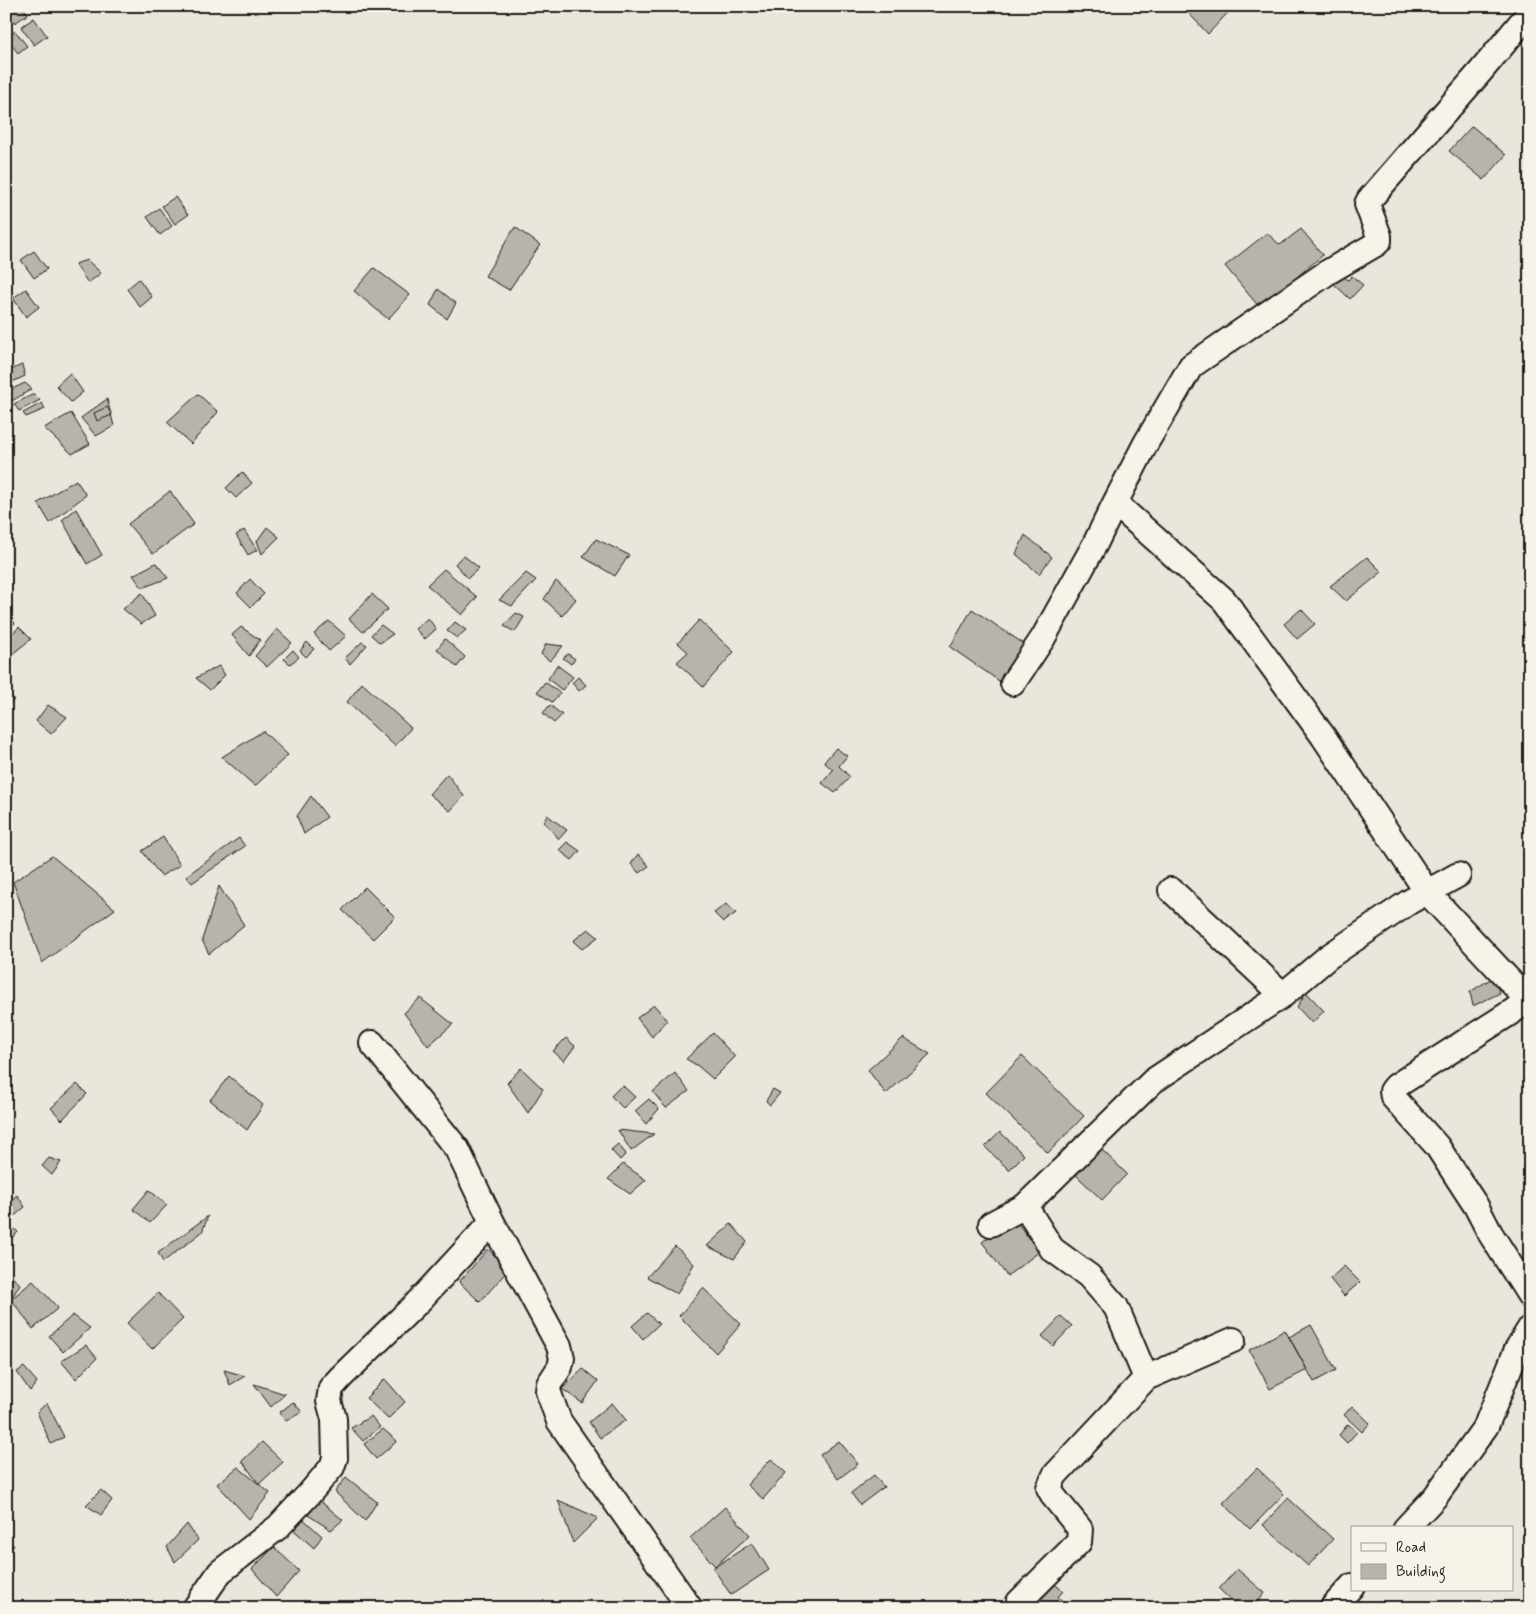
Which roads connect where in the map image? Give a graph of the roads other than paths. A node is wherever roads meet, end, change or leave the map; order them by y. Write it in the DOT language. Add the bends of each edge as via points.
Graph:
graph roads {
  1 [pos="1530,12"];
  2 [pos="1115,503"];
  3 [pos="1013,683"];
  4 [pos="1458,875"];
  5 [pos="1171,890"];
  6 [pos="1427,892"];
  7 [pos="1283,995"];
  8 [pos="372,1043"];
  9 [pos="1025,1206"];
  10 [pos="492,1222"];
  11 [pos="991,1224"];
  12 [pos="1530,1296"];
  13 [pos="1530,1328"];
  14 [pos="1233,1340"];
  15 [pos="1146,1378"];
  16 [pos="1408,1526"];
  17 [pos="1351,1587"];
  18 [pos="195,1608"];
  19 [pos="690,1608"];
  20 [pos="1019,1608"];
  21 [pos="1332,1608"];
  1 -- 2 [label="street" via="1369,200 1379,241 1191,366"];
  2 -- 3 [label="street" via="1043,638"];
  2 -- 6 [label="street" via="1224,600 1318,729"];
  4 -- 6 [label="street"];
  5 -- 7 [label="street"];
  6 -- 7 [label="street" via="1328,957"];
  6 -- 12 [label="street" via="1525,999 1513,1011 1396,1086 1392,1091 1393,1097 1437,1146"];
  7 -- 9 [label="street" via="1153,1081"];
  8 -- 10 [label="street" via="456,1149"];
  9 -- 11 [label="street"];
  9 -- 15 [label="street" via="1052,1249 1089,1276 1116,1307"];
  10 -- 18 [label="street" via="417,1303 331,1388 329,1401 334,1419 335,1458 332,1467 278,1526 220,1572"];
  10 -- 19 [label="street" via="559,1346 560,1367 549,1384 548,1392 559,1421"];
  13 -- 16 [label="street" via="1517,1349 1486,1426 1435,1497"];
  14 -- 15 [label="street"];
  15 -- 20 [label="street" via="1055,1475 1049,1488 1080,1529 1079,1542 1019,1602"];
  17 -- 21 [label="street"];
}
